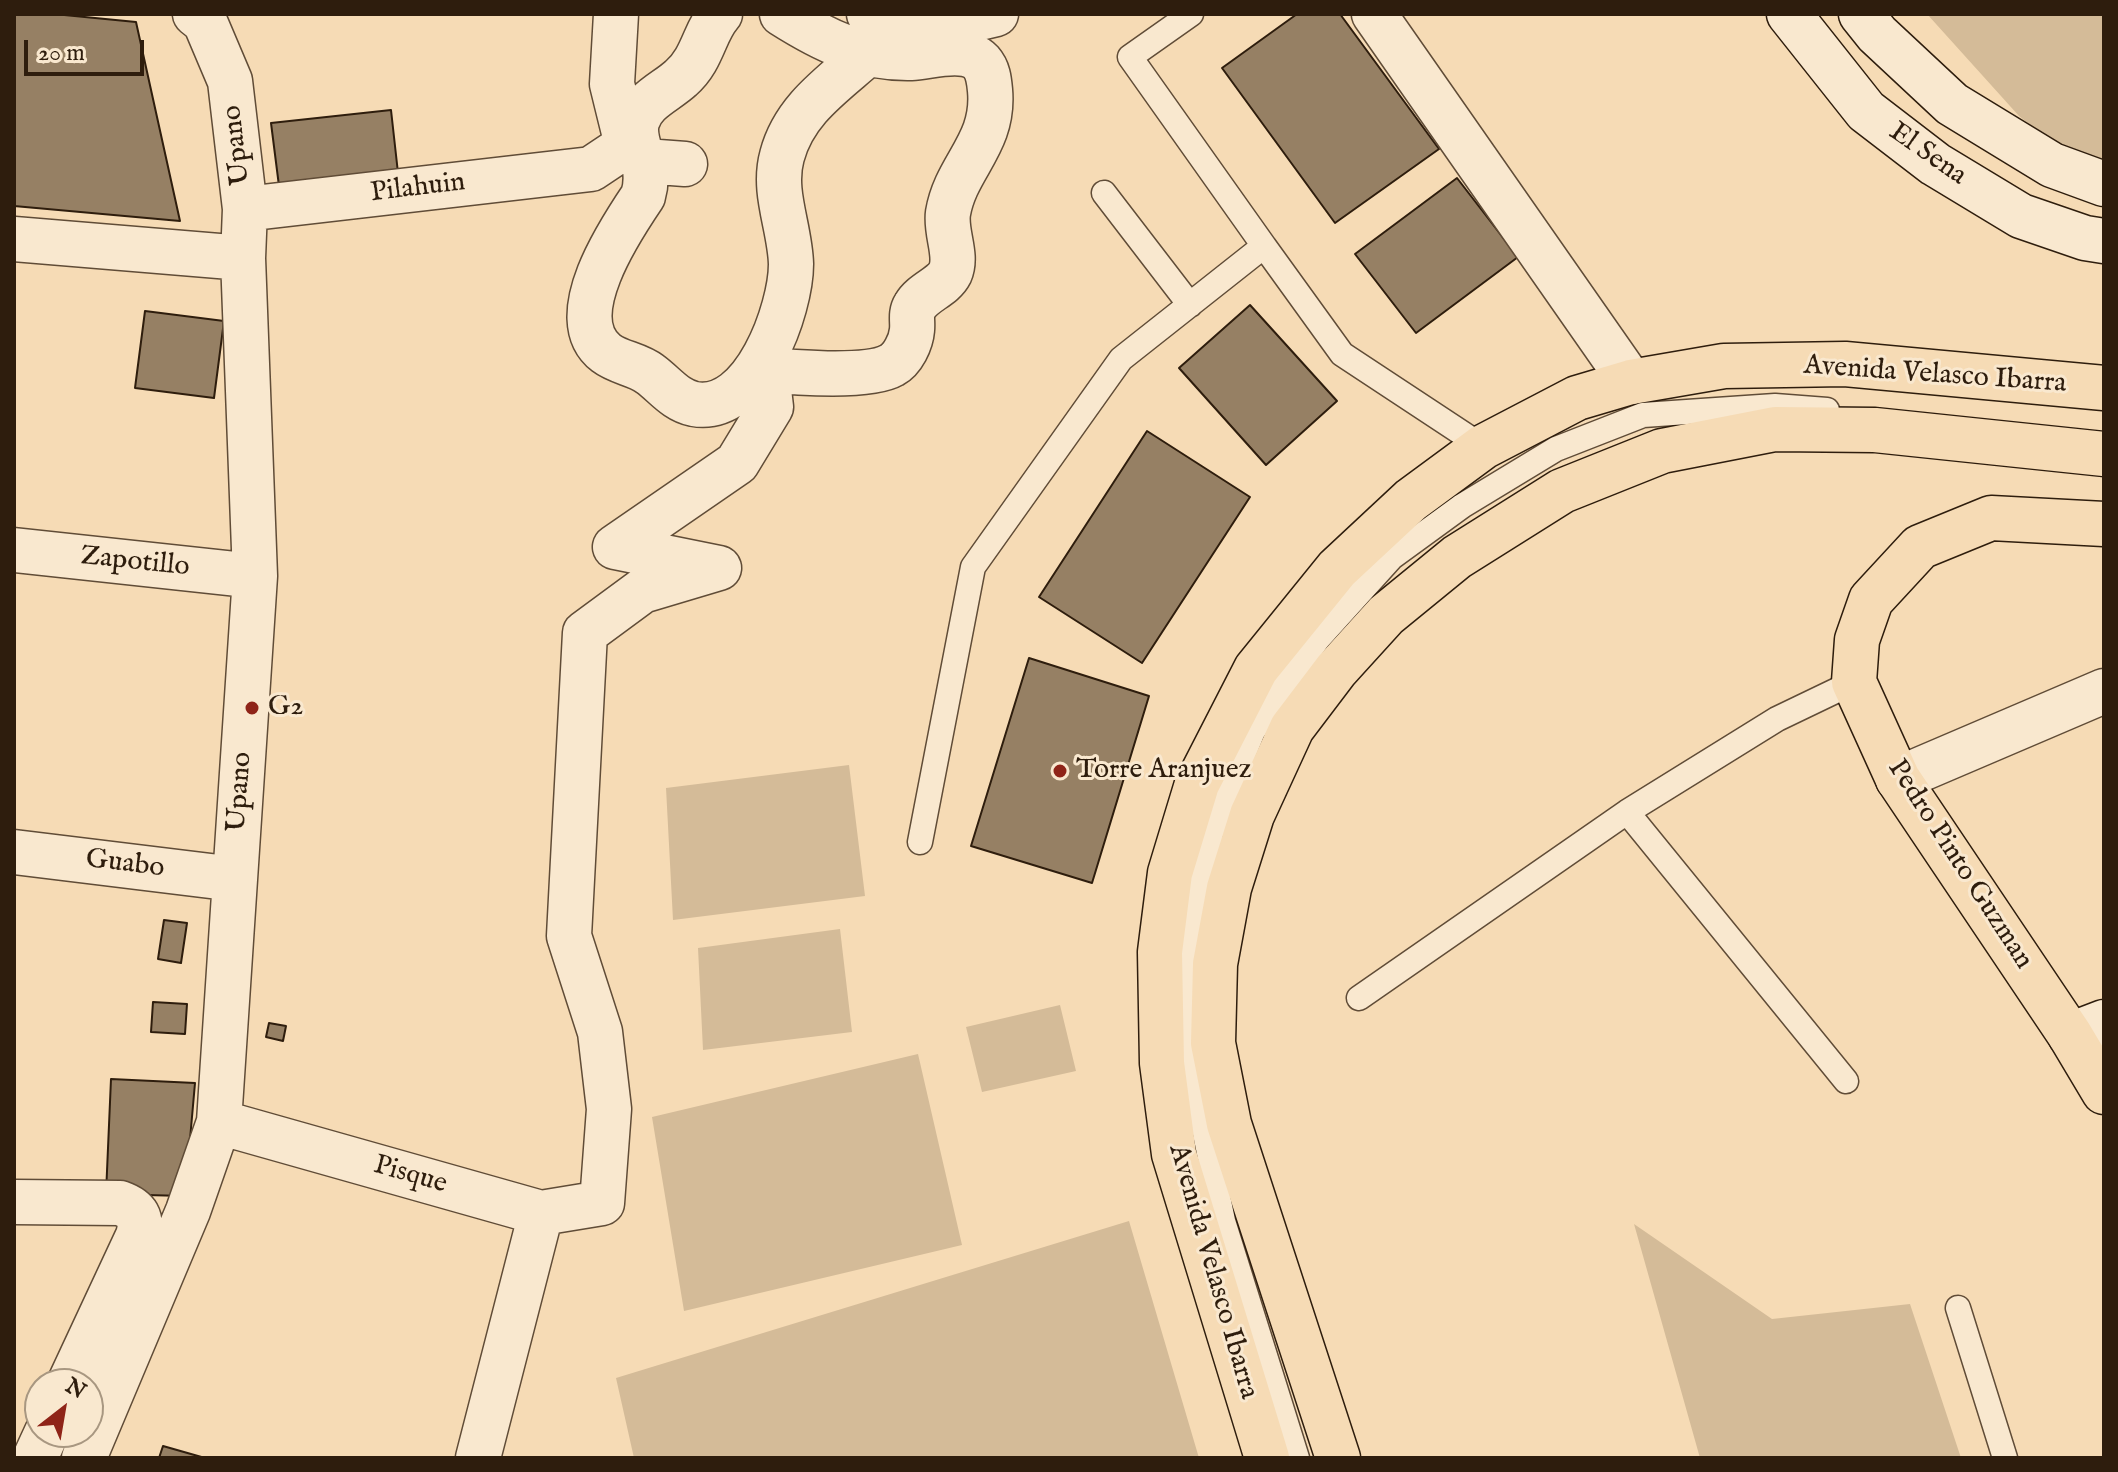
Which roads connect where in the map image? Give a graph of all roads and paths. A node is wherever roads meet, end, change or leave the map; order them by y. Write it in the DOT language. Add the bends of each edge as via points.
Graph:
graph roads {
  1 [pos="195,14"];
  2 [pos="616,14"];
  3 [pos="720,14"];
  4 [pos="782,14"];
  5 [pos="996,14"];
  6 [pos="1017,14"];
  7 [pos="1191,14"];
  8 [pos="1374,14"];
  9 [pos="1789,14"];
  10 [pos="1861,14"];
  11 [pos="867,34"];
  12 [pos="983,64"];
  13 [pos="652,157"];
  14 [pos="2104,184"];
  15 [pos="1104,193"];
  16 [pos="245,209"];
  17 [pos="14,239"];
  18 [pos="2104,241"];
  19 [pos="1264,246"];
  20 [pos="243,258"];
  21 [pos="1190,305"];
  22 [pos="759,369"];
  23 [pos="1631,382"];
  24 [pos="2104,388"];
  25 [pos="2104,437"];
  26 [pos="1483,447"];
  27 [pos="2104,454"];
  28 [pos="2104,524"];
  29 [pos="14,550"];
  30 [pos="255,576"];
  31 [pos="1854,682"];
  32 [pos="2104,691"];
  33 [pos="1898,779"];
  34 [pos="1627,812"];
  35 [pos="920,842"];
  36 [pos="14,852"];
  37 [pos="235,879"];
  38 [pos="1359,998"];
  39 [pos="2087,1029"];
  40 [pos="1846,1081"];
  41 [pos="2104,1092"];
  42 [pos="219,1122"];
  43 [pos="14,1202"];
  44 [pos="541,1213"];
  45 [pos="1958,1308"];
  46 [pos="76,1368"];
  47 [pos="84,1458"];
  48 [pos="478,1458"];
  49 [pos="1267,1458"];
  50 [pos="1297,1458"];
  51 [pos="1338,1458"];
  52 [pos="2005,1458"];
  1 -- 16 [label="street, Upano" via="205,22 230,81"];
  2 -- 13 [label="street" via="612,84"];
  3 -- 13 [label="street" via="695,62 638,120 636,134"];
  4 -- 11 [label="street" via="837,46"];
  5 -- 11 [label="street" via="877,18"];
  6 -- 12 [label="street"];
  7 -- 19 [label="lane" via="1130,57"];
  8 -- 23 [label="street"];
  9 -- 18 [label="street, El Sena" via="1866,111 1935,164 2021,216"];
  10 -- 14 [label="street, El Sena" via="1952,104 2052,165"];
  11 -- 12 [label="street" via="911,58 963,53"];
  11 -- 22 [label="street" via="810,104 781,157 779,193 790,278 779,323"];
  12 -- 22 [label="street" via="989,74 991,118 948,212 951,268 915,305 902,355 883,368 854,371"];
  13 -- 16 [label="street, Pilahuin" via="591,169"];
  13 -- 22 [label="street" via="643,196 606,256 594,292 593,339 615,359 641,368 680,400 696,404 709,404 740,389"];
  15 -- 21 [label="lane"];
  16 -- 20 [label="street, Upano"];
  17 -- 20 [label="street"];
  19 -- 21 [label="lane"];
  19 -- 26 [label="lane" via="1342,354"];
  20 -- 30 [label="street, Upano"];
  21 -- 35 [label="lane" via="1121,359 973,567"];
  22 -- 44 [label="street, Pisque" via="771,407 737,463 615,547 719,568 642,591 585,633 569,936 600,1032 609,1109 602,1203"];
  23 -- 24 [label="main road, Avenida Velasco Ibarra" via="1724,366 1845,364"];
  23 -- 26 [label="main road, Avenida Velasco Ibarra" via="1577,398"];
  25 -- 50 [label="lane" via="1775,406 1643,415 1556,449 1462,506 1392,557 1317,640 1253,731 1211,834 1192,927 1190,1060 1223,1221"];
  26 -- 49 [label="main road, Avenida Velasco Ibarra" via="1411,500 1337,569 1256,669 1197,784 1170,873 1160,968 1162,1063 1174,1154"];
  27 -- 51 [label="main road, Avenida Velasco Ibarra" via="1875,430 1775,429 1662,451 1562,491 1457,557 1386,615 1336,670 1292,728 1252,815 1229,888 1215,964 1213,1043 1229,1124"];
  28 -- 31 [label="main road, Pedro Pinto Guzman" via="1991,518 1920,547 1871,600 1857,640"];
  29 -- 30 [label="street, Zapotillo"];
  30 -- 37 [label="street, Upano"];
  31 -- 33 [label="main road, Pedro Pinto Guzman"];
  31 -- 34 [label="lane" via="1777,719"];
  32 -- 33 [label="street"];
  33 -- 39 [label="main road, Pedro Pinto Guzman"];
  34 -- 38 [label="lane"];
  34 -- 40 [label="lane"];
  36 -- 37 [label="street, Guabo"];
  37 -- 42 [label="street, Upano"];
  39 -- 41 [label="main road, Pedro Pinto Guzman"];
  42 -- 44 [label="street, Pisque"];
  42 -- 47 [label="street, Upano" via="188,1211"];
  43 -- 46 [label="street" via="120,1203 138,1214 138,1236"];
  44 -- 48 [label="street"];
  45 -- 52 [label="lane"];
}
